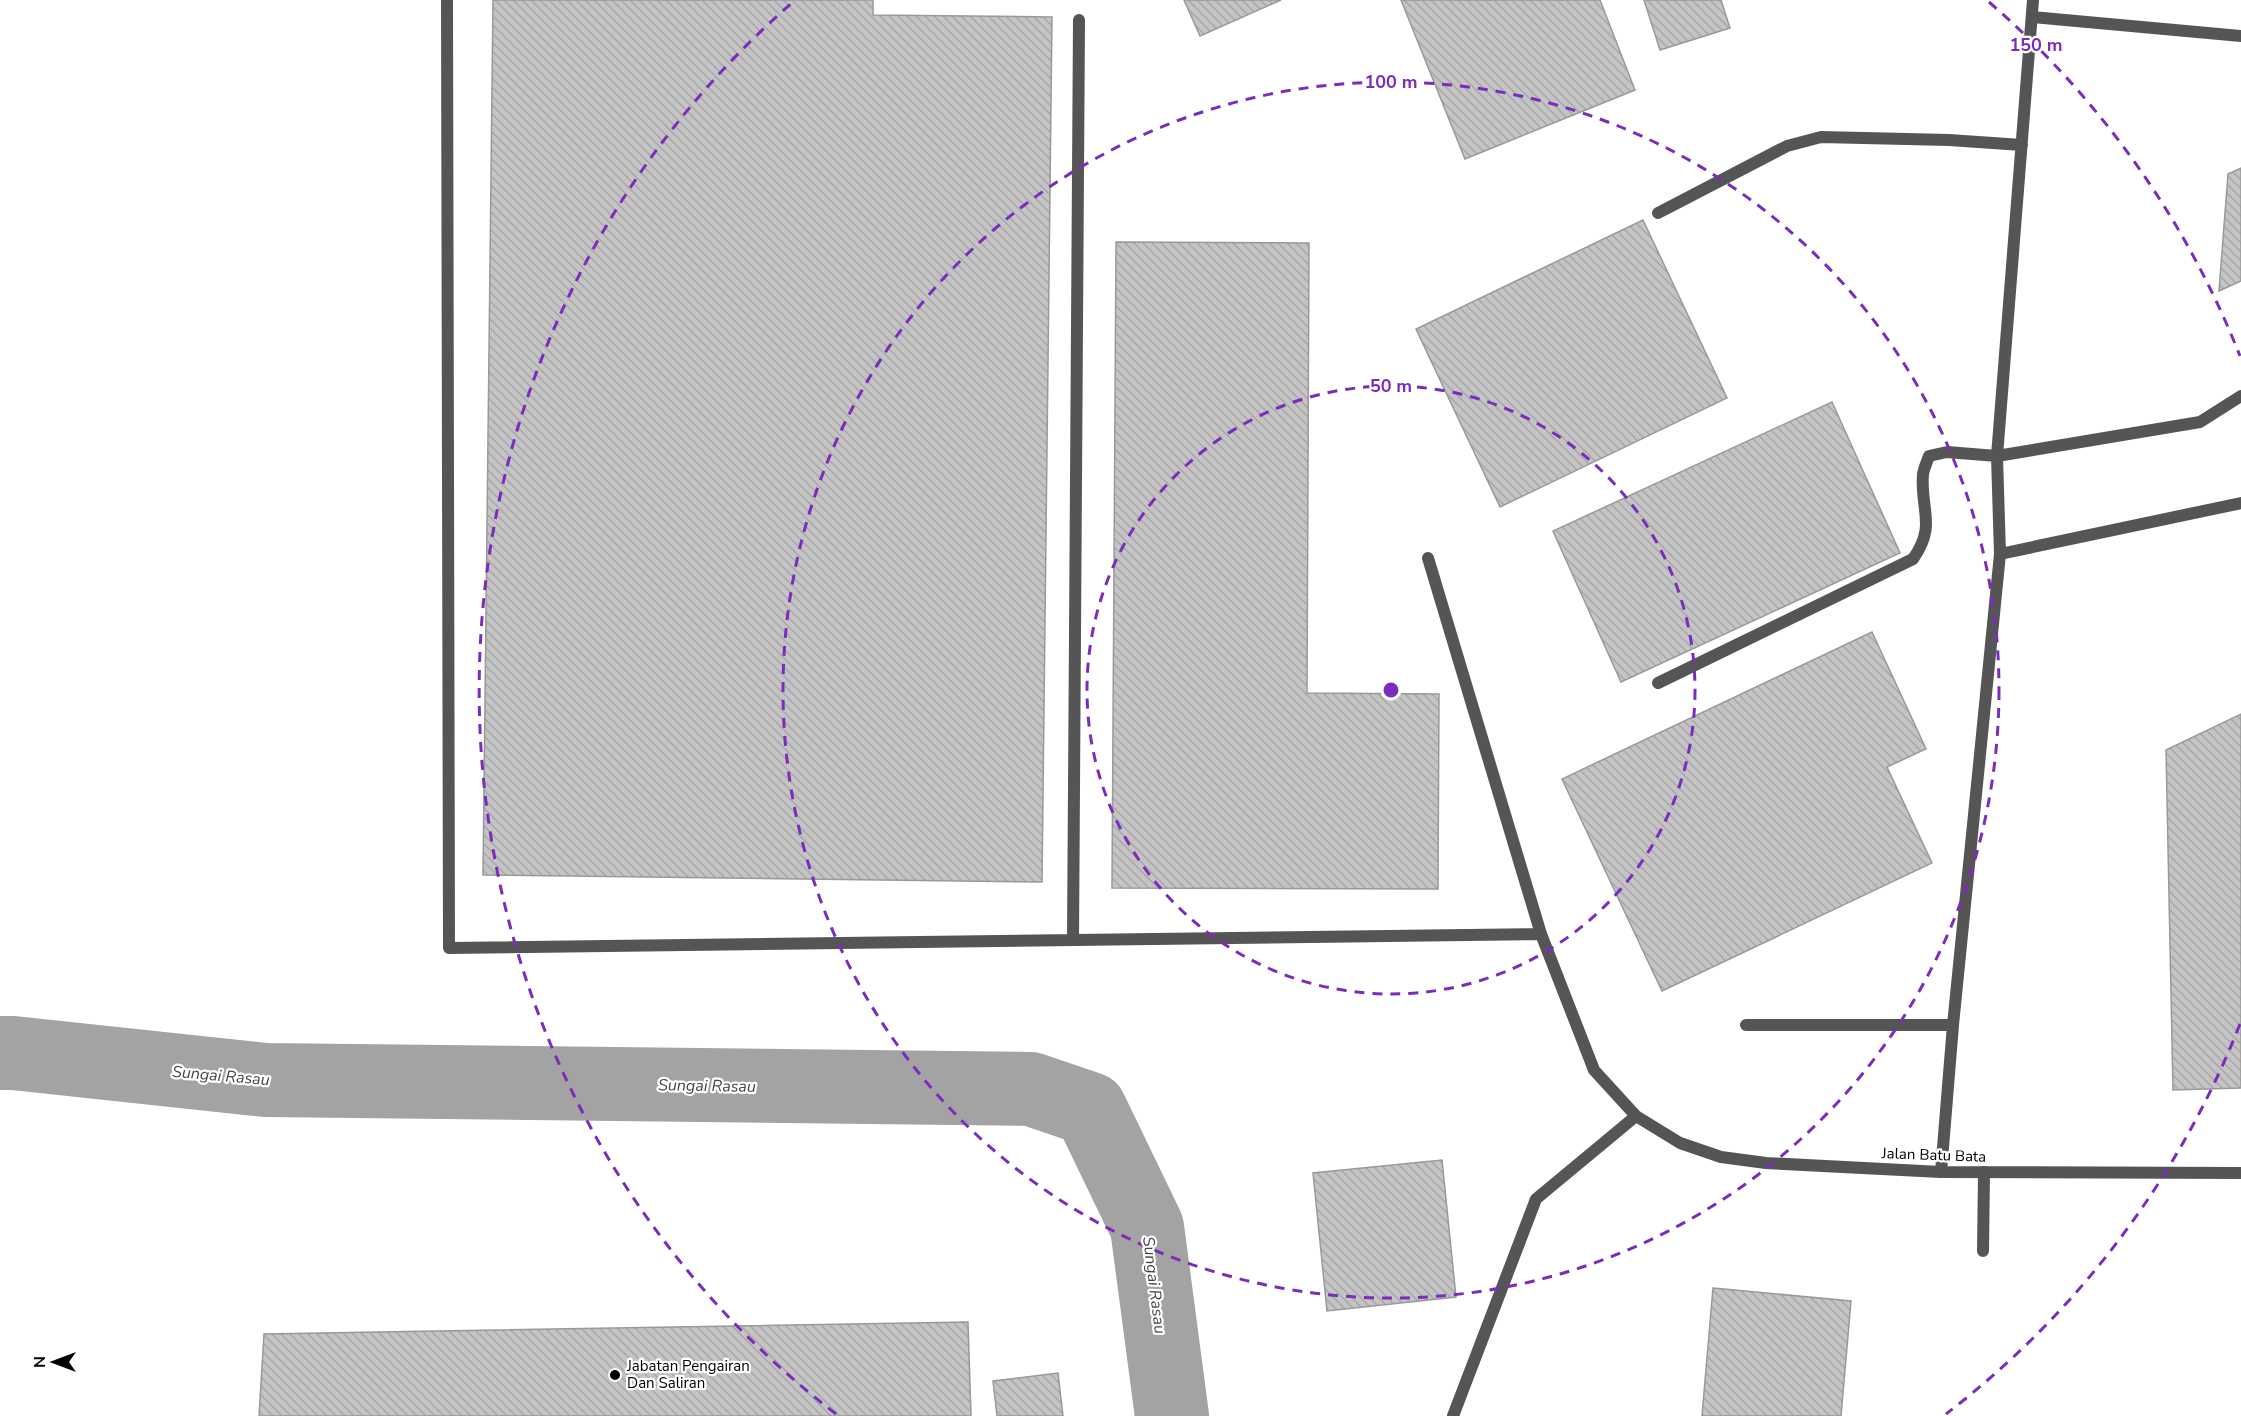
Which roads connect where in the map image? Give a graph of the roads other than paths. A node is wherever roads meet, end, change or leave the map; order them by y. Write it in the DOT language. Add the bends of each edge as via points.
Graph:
graph roads {
  1 [pos="447,0"];
  2 [pos="2033,0"];
  3 [pos="2032,17"];
  4 [pos="1078,20"];
  5 [pos="2241,36"];
  6 [pos="2022,145"];
  7 [pos="1658,213"];
  8 [pos="2241,396"];
  9 [pos="1997,456"];
  10 [pos="2241,503"];
  11 [pos="2000,554"];
  12 [pos="1428,558"];
  13 [pos="1658,683"];
  14 [pos="1540,934"];
  15 [pos="1073,940"];
  16 [pos="1746,1026"];
  17 [pos="1953,1026"];
  18 [pos="1636,1116"];
  19 [pos="1941,1172"];
  20 [pos="1984,1172"];
  21 [pos="2241,1173"];
  22 [pos="1983,1251"];
  23 [pos="1453,1416"];
  1 -- 15 [label="street" via="448,948"];
  2 -- 3 [label="street"];
  3 -- 5 [label="street"];
  3 -- 6 [label="street"];
  4 -- 15 [label="street"];
  6 -- 7 [label="street" via="1821,137 1787,146"];
  6 -- 9 [label="street"];
  8 -- 9 [label="street" via="2200,423"];
  9 -- 11 [label="street"];
  9 -- 13 [label="street" via="1947,452 1929,456 1923,474 1927,525 1923,545 1913,559"];
  10 -- 11 [label="street"];
  11 -- 17 [label="street"];
  12 -- 14 [label="street, Jalan Batu Bata"];
  14 -- 15 [label="street"];
  14 -- 18 [label="street, Jalan Batu Bata" via="1594,1070"];
  16 -- 17 [label="street"];
  17 -- 19 [label="street"];
  18 -- 19 [label="street, Jalan Batu Bata" via="1680,1143 1721,1157"];
  18 -- 23 [label="street" via="1536,1198"];
  19 -- 20 [label="street, Jalan Batu Bata"];
  20 -- 21 [label="street, Jalan Batu Bata"];
  20 -- 22 [label="street"];
}
